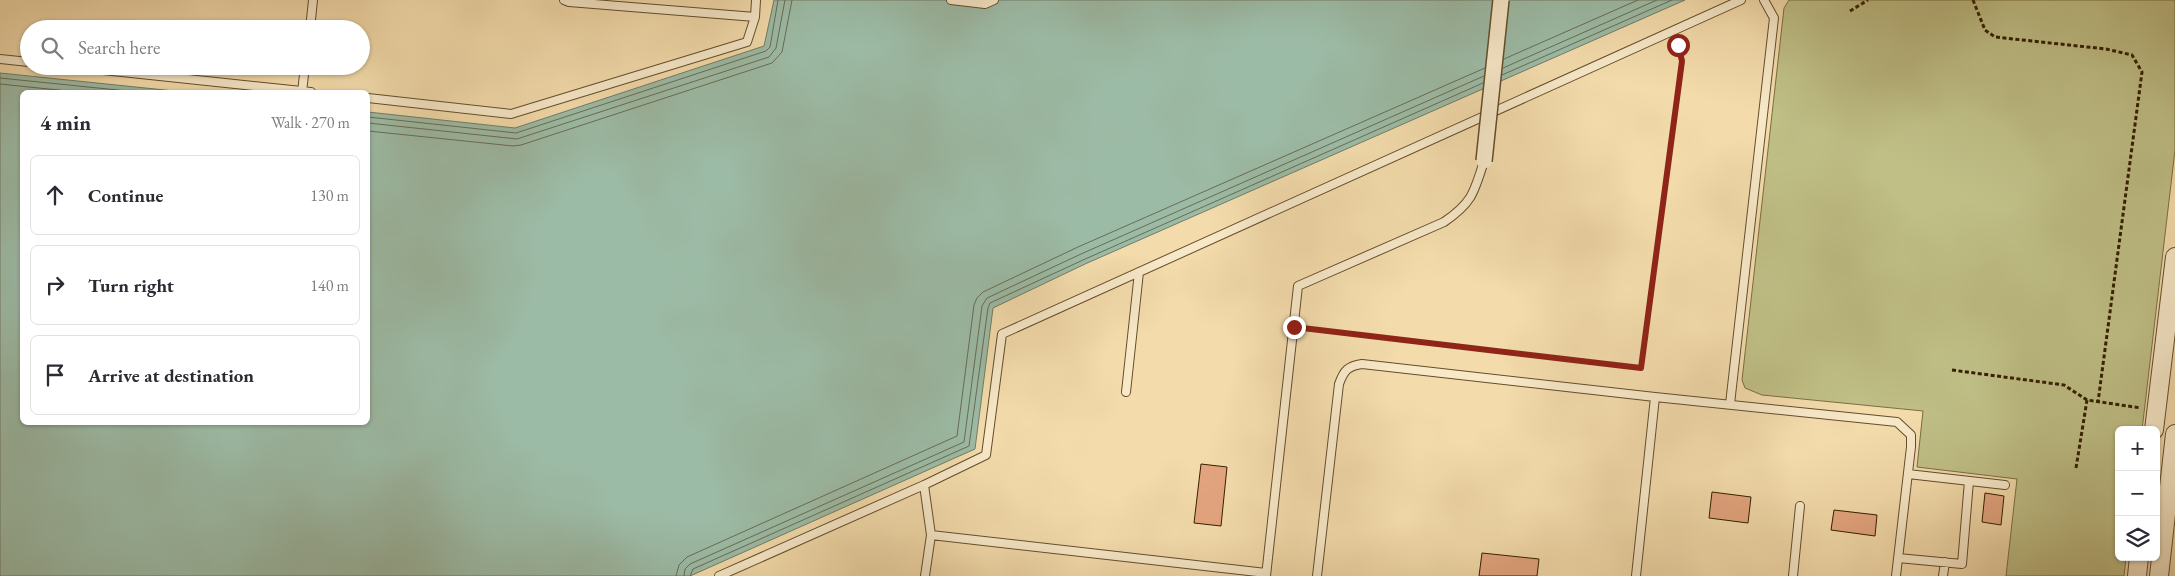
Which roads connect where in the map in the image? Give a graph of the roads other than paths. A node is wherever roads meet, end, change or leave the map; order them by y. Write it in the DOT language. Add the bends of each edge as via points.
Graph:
graph roads {
  1 [pos="313,0"];
  2 [pos="564,0"];
  3 [pos="756,0"];
  4 [pos="952,0"];
  5 [pos="994,0"];
  6 [pos="1501,0"];
  7 [pos="1741,0"];
  8 [pos="1764,0"];
  9 [pos="755,17"];
  10 [pos="311,20"];
  11 [pos="0,59"];
  12 [pos="20,61"];
  13 [pos="147,75"];
  14 [pos="304,75"];
  15 [pos="284,90"];
  16 [pos="302,90"];
  17 [pos="370,98"];
  18 [pos="1484,161"];
  19 [pos="2175,257"];
  20 [pos="1139,272"];
  21 [pos="1126,392"];
  22 [pos="1655,397"];
  23 [pos="1730,404"];
  24 [pos="2154,426"];
  25 [pos="2175,434"];
  26 [pos="1908,474"];
  27 [pos="1969,481"];
  28 [pos="924,485"];
  29 [pos="2005,485"];
  30 [pos="1800,506"];
  31 [pos="931,535"];
  32 [pos="1898,558"];
  33 [pos="2139,561"];
  34 [pos="1944,562"];
  35 [pos="1266,574"];
  36 [pos="718,576"];
  37 [pos="925,576"];
  38 [pos="1317,576"];
  39 [pos="1636,576"];
  40 [pos="1793,576"];
  41 [pos="1896,576"];
  42 [pos="1943,576"];
  43 [pos="2137,576"];
  44 [pos="2159,576"];
  1 -- 10 [label="lane"];
  2 -- 9 [label="lane"];
  3 -- 9 [label="lane"];
  4 -- 5 [label="lane" via="984,4"];
  6 -- 18 [label="street, bridge"];
  7 -- 20 [label="lane"];
  8 -- 23 [label="lane" via="1774,18"];
  9 -- 17 [label="lane" via="747,42 511,114"];
  11 -- 12 [label="lane"];
  13 -- 15 [label="lane"];
  14 -- 16 [label="lane"];
  18 -- 35 [label="lane" via="1475,189 1462,210 1444,222 1298,286"];
  19 -- 24 [label="street"];
  20 -- 21 [label="lane"];
  20 -- 28 [label="lane" via="1002,334 986,456"];
  22 -- 23 [label="lane"];
  22 -- 38 [label="lane" via="1391,366 1351,365 1339,384"];
  22 -- 39 [label="lane"];
  23 -- 26 [label="lane" via="1896,422 1911,436"];
  25 -- 44 [label="street"];
  26 -- 27 [label="lane"];
  26 -- 32 [label="lane"];
  27 -- 29 [label="lane"];
  27 -- 34 [label="lane" via="1962,564"];
  28 -- 31 [label="lane"];
  28 -- 36 [label="lane"];
  30 -- 40 [label="lane"];
  31 -- 35 [label="lane"];
  31 -- 37 [label="lane"];
  32 -- 34 [label="lane"];
  32 -- 41 [label="lane"];
  33 -- 43 [label="street"];
  34 -- 42 [label="lane"];
}
